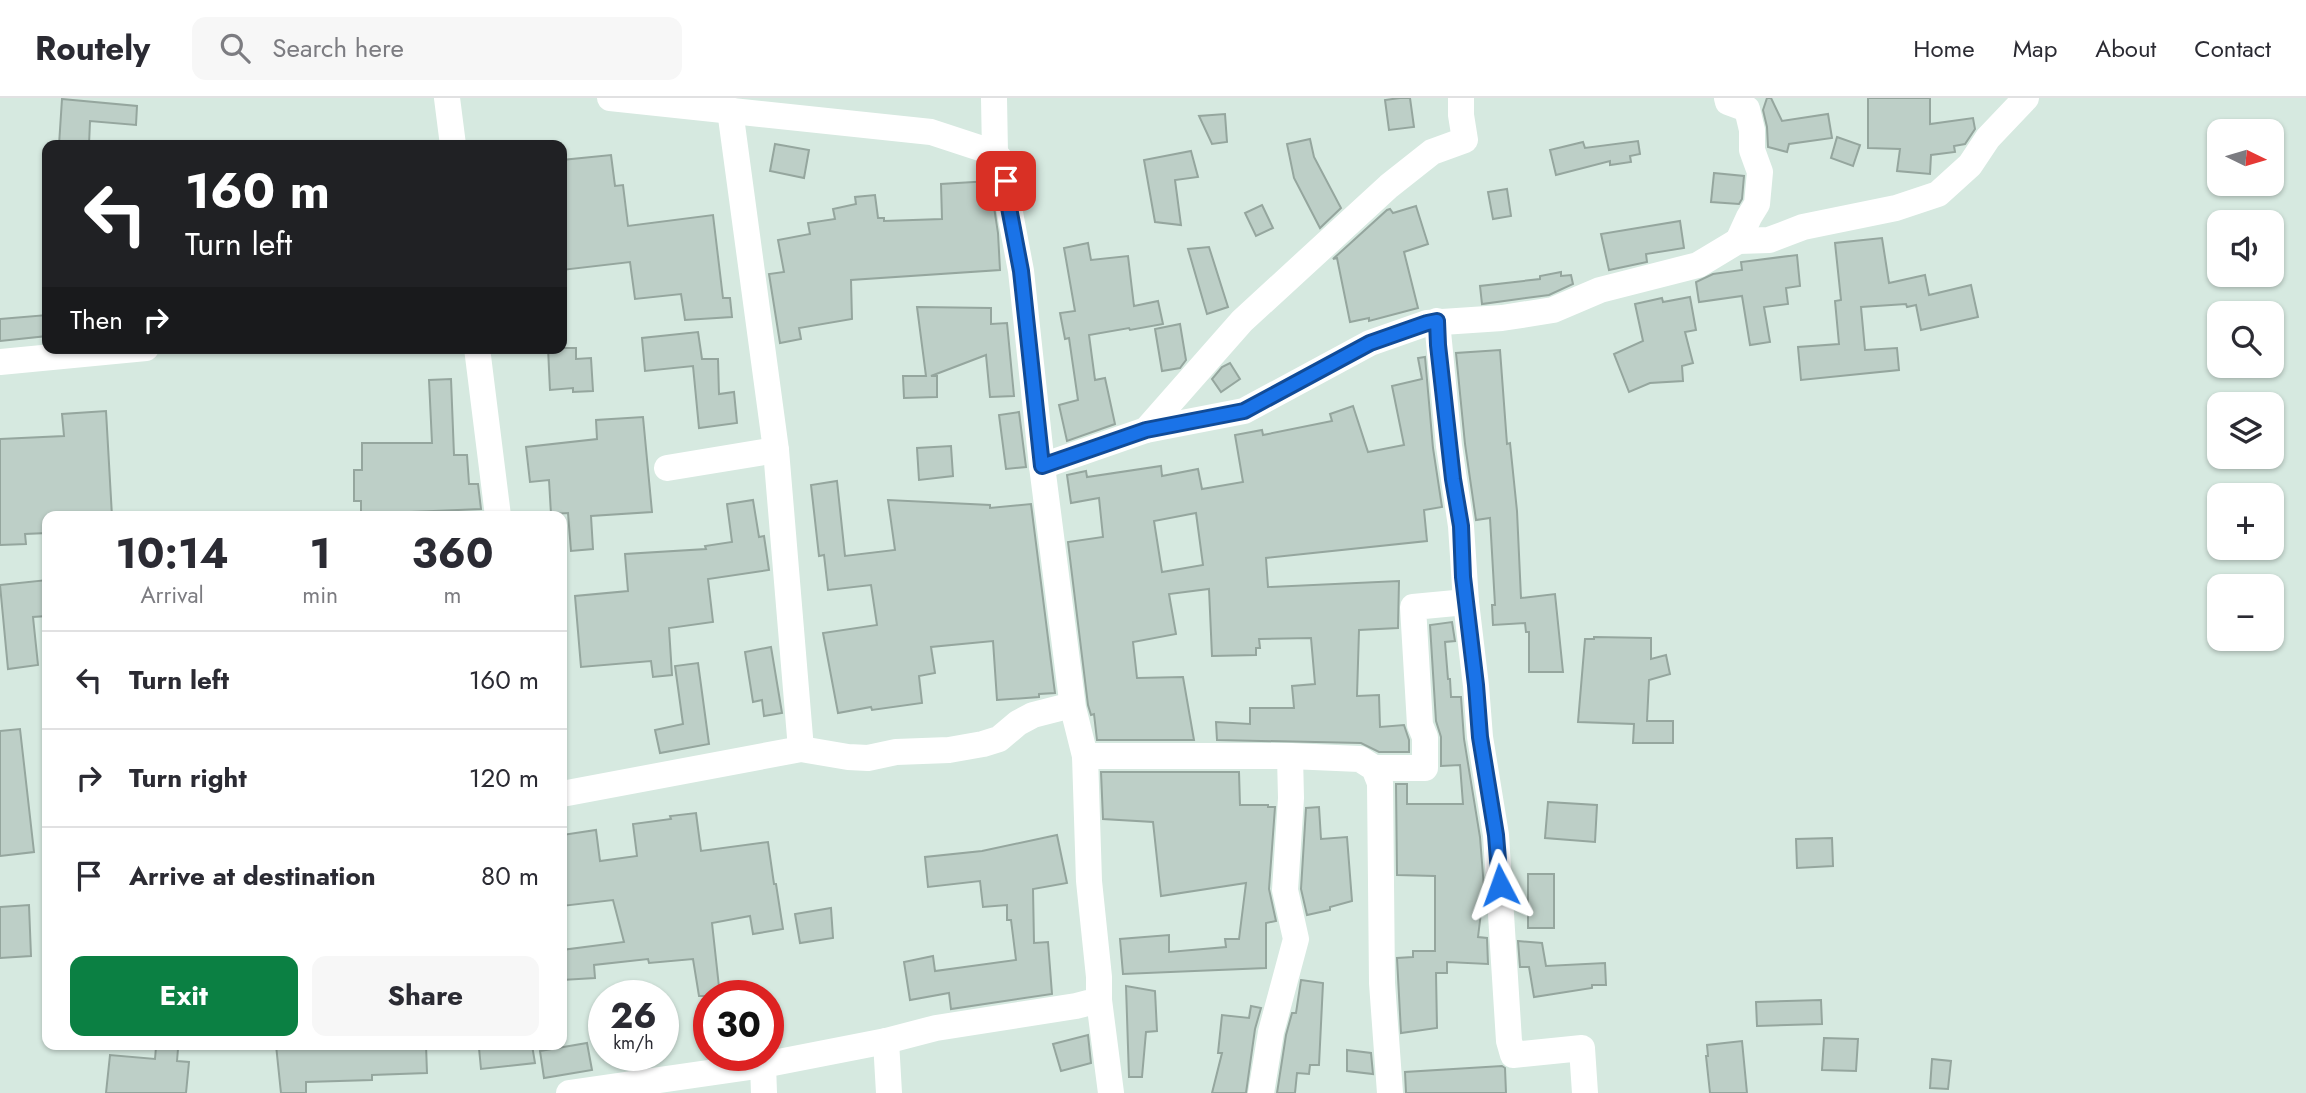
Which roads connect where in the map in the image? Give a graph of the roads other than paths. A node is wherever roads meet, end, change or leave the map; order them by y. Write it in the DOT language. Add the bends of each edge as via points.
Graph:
graph roads {
  1 [pos="447,98"];
  2 [pos="610,98"];
  3 [pos="995,98"];
  4 [pos="1461,98"];
  5 [pos="1727,98"];
  6 [pos="2026,98"];
  7 [pos="730,110"];
  8 [pos="452,140"];
  9 [pos="996,153"];
  10 [pos="1738,241"];
  11 [pos="1437,321"];
  12 [pos="83,354"];
  13 [pos="478,354"];
  14 [pos="0,362"];
  15 [pos="1146,430"];
  16 [pos="776,450"];
  17 [pos="1042,466"];
  18 [pos="667,468"];
  19 [pos="497,511"];
  20 [pos="1466,602"];
  21 [pos="1072,705"];
  22 [pos="801,749"];
  23 [pos="1085,756"];
  24 [pos="1290,756"];
  25 [pos="1374,768"];
  26 [pos="567,793"];
  27 [pos="1099,1000"];
  28 [pos="886,1041"];
  29 [pos="784,1061"];
  30 [pos="721,1071"];
  31 [pos="763,1071"];
  32 [pos="569,1093"];
  33 [pos="764,1093"];
  34 [pos="889,1093"];
  35 [pos="1111,1093"];
  36 [pos="1261,1093"];
  37 [pos="1390,1093"];
  38 [pos="1585,1093"];
  1 -- 8 [label="street"];
  2 -- 7 [label="street"];
  3 -- 9 [label="street"];
  4 -- 15 [label="street" via="1465,140 1432,152 1389,186 1242,321"];
  5 -- 10 [label="street" via="1746,109 1760,172 1757,204"];
  6 -- 10 [label="street" via="1988,138 1970,165 1938,194 1769,240"];
  7 -- 9 [label="street" via="931,132"];
  7 -- 16 [label="street"];
  9 -- 17 [label="street" via="1005,165 1021,271"];
  10 -- 11 [label="street" via="1698,265 1600,290 1553,310"];
  11 -- 15 [label="street" via="1370,343 1244,411"];
  11 -- 20 [label="street"];
  12 -- 14 [label="street"];
  13 -- 19 [label="street"];
  15 -- 17 [label="street"];
  16 -- 18 [label="street"];
  16 -- 22 [label="street"];
  17 -- 21 [label="street"];
  20 -- 25 [label="street" via="1413,607 1425,768"];
  20 -- 38 [label="street" via="1496,835 1509,1041 1513,1055 1582,1048"];
  21 -- 22 [label="street" via="1033,715 999,739 949,750 868,758"];
  21 -- 23 [label="street"];
  22 -- 26 [label="street"];
  23 -- 24 [label="street"];
  23 -- 27 [label="street"];
  24 -- 25 [label="street" via="1360,759"];
  24 -- 36 [label="street" via="1285,890 1296,939 1271,1032"];
  25 -- 37 [label="street" via="1380,783 1382,983"];
  27 -- 28 [label="street"];
  27 -- 35 [label="street"];
  28 -- 29 [label="street"];
  28 -- 34 [label="street"];
  30 -- 32 [label="street"];
  31 -- 33 [label="street"];
}
